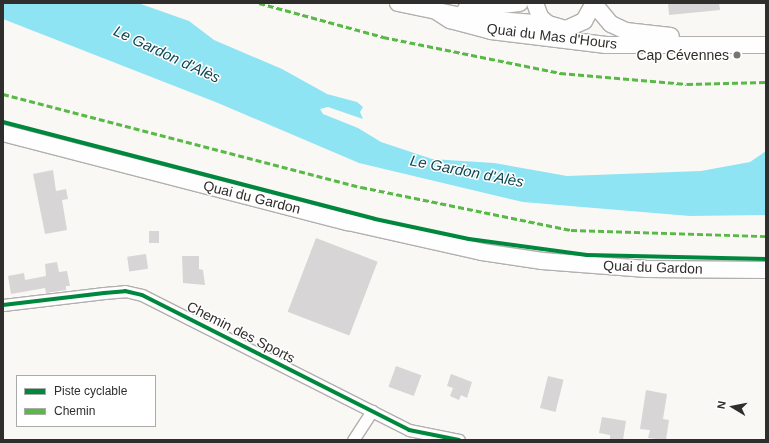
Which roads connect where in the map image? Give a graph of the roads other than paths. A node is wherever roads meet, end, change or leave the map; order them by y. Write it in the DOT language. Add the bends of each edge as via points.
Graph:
graph roads {
  1 [pos="398,3"];
  2 [pos="520,3"];
  3 [pos="535,3"];
  4 [pos="594,4"];
  5 [pos="436,11"];
  6 [pos="548,24"];
  7 [pos="566,29"];
  8 [pos="766,37"];
  9 [pos="646,45"];
  10 [pos="766,45"];
  11 [pos="3,133"];
  12 [pos="766,270"];
  13 [pos="3,305"];
  14 [pos="372,411"];
  15 [pos="353,440"];
  16 [pos="459,440"];
  1 -- 5 [label="street, Quai du Mas d'Hours"];
  2 -- 5 [label="street, Quai du Mas d'Hours"];
  3 -- 6 [label="street" via="540,17"];
  4 -- 7 [label="street" via="584,21"];
  4 -- 8 [label="street, Quai du Mas d'Hours" via="611,24 626,31 705,38"];
  5 -- 6 [label="street, Quai du Mas d'Hours" via="471,18"];
  5 -- 9 [label="street, Quai du Mas d'Hours" via="450,20 491,31 606,45"];
  6 -- 7 [label="street, Quai du Mas d'Hours"];
  7 -- 9 [label="street, Quai du Mas d'Hours"];
  9 -- 10 [label="street, Quai du Mas d'Hours"];
  11 -- 12 [label="street, Quai du Gardon" via="370,227 482,252 646,269"];
  13 -- 14 [label="street, Chemin des Sports" via="125,291 142,295"];
  14 -- 15 [label="street"];
  14 -- 16 [label="street, Chemin des Sports" via="409,430"];
}
